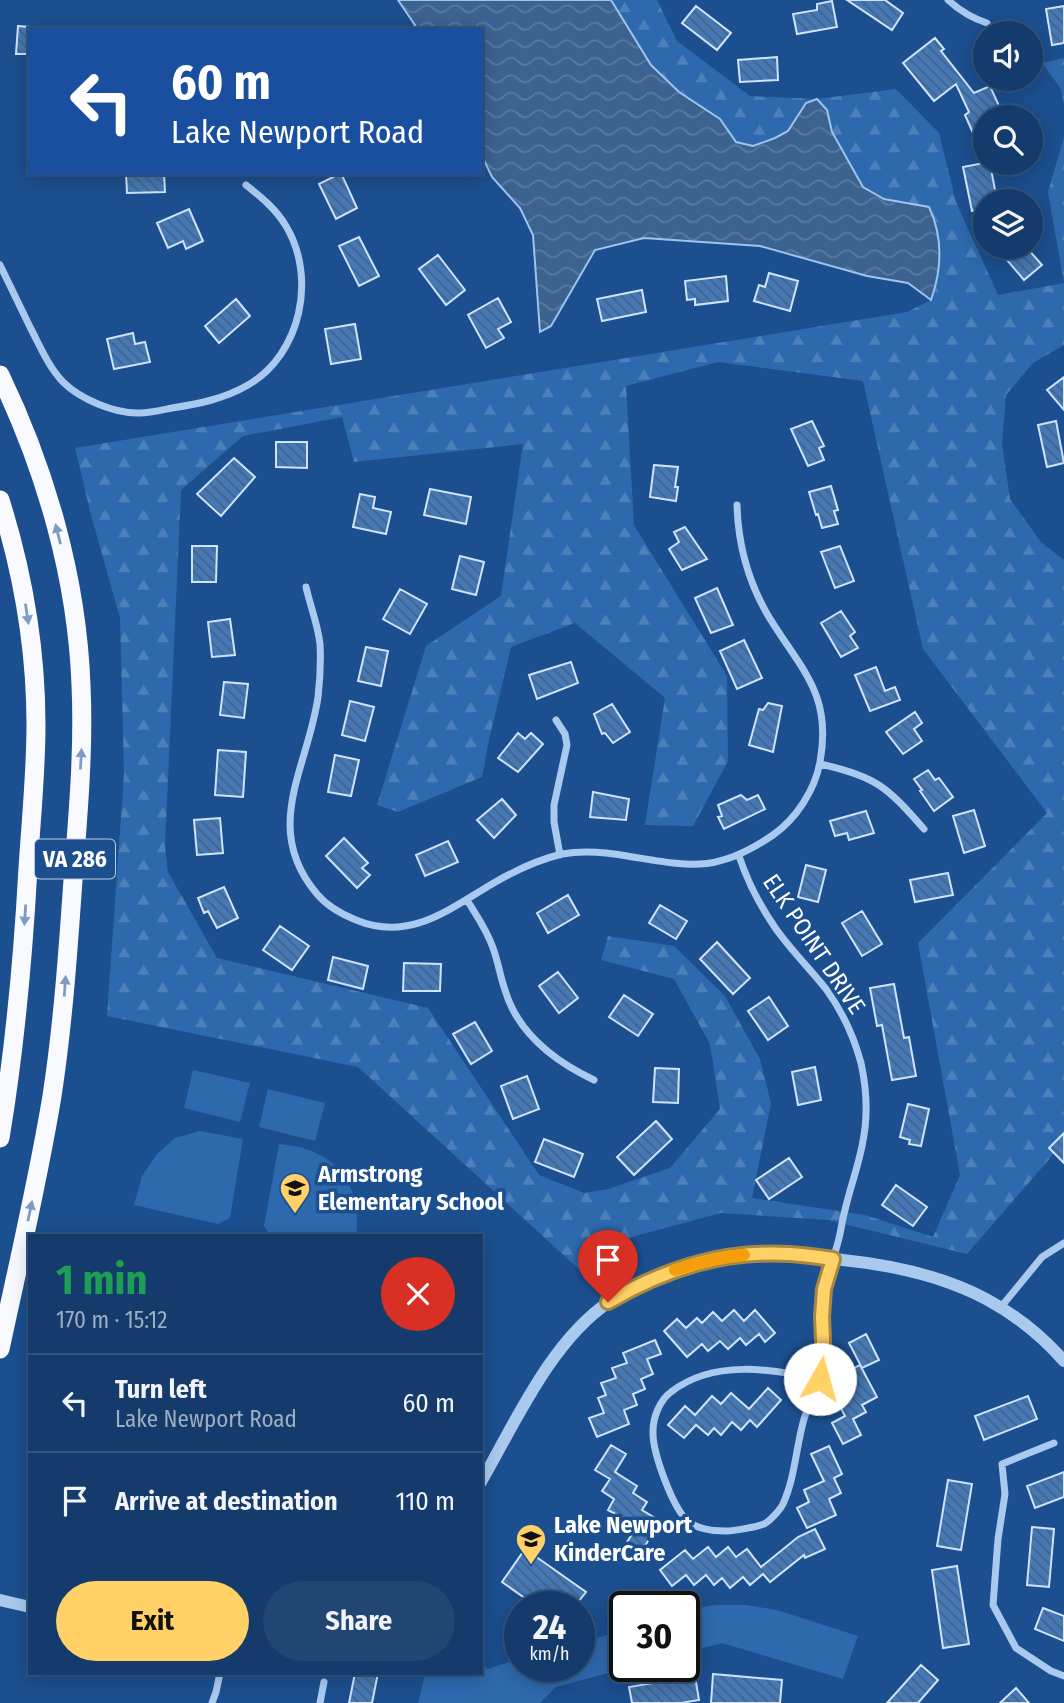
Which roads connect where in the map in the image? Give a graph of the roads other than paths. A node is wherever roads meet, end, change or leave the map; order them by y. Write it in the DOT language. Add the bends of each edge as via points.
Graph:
graph roads {
  1 [pos="948,0"];
  2 [pos="981,21"];
  3 [pos="246,185"];
  4 [pos="0,265"];
  5 [pos="0,375"];
  6 [pos="0,500"];
  7 [pos="737,505"];
  8 [pos="306,587"];
  9 [pos="556,720"];
  10 [pos="820,764"];
  11 [pos="924,829"];
  12 [pos="560,855"];
  13 [pos="738,856"];
  14 [pos="467,900"];
  15 [pos="594,1080"];
  16 [pos="0,1138"];
  17 [pos="1064,1243"];
  18 [pos="833,1259"];
  19 [pos="1001,1307"];
  20 [pos="0,1349"];
  21 [pos="1064,1362"];
  22 [pos="820,1379"];
  23 [pos="1054,1443"];
  24 [pos="483,1478"];
  25 [pos="0,1600"];
  26 [pos="28,1607"];
  27 [pos="220,1675"];
  28 [pos="1064,1676"];
  29 [pos="324,1682"];
  30 [pos="212,1703"];
  31 [pos="320,1703"];
  1 -- 2 [label="street"];
  3 -- 4 [label="street" via="277,213 299,256 299,312 278,358 249,385 226,396 140,413 91,401 64,382 46,357"];
  20 -- 5 [label="highway, VA 286, one-way" via="44,1140 61,1028 82,714 75,620 57,531 27,437"];
  6 -- 16 [label="highway, VA 286, one-way" via="24,594 34,663 36,726 21,974"];
  7 -- 10 [label="street" via="742,554 752,584 816,692 823,735"];
  8 -- 14 [label="street" via="320,642 320,671 318,699 290,807 289,827 298,865 328,905 372,925 419,924"];
  9 -- 12 [label="street" via="567,745 554,805"];
  10 -- 11 [label="street" via="849,770 881,785"];
  10 -- 13 [label="street" via="796,814 780,830"];
  12 -- 13 [label="street" via="598,851 682,865"];
  12 -- 14 [label="street" via="520,869"];
  13 -- 18 [label="street, ELK POINT DRIVE" via="759,904 839,1009 860,1060 866,1120"];
  14 -- 15 [label="street" via="494,948 505,991 522,1027 554,1058"];
  17 -- 19 [label="street" via="1042,1257"];
  18 -- 19 [label="street" via="914,1272"];
  18 -- 22 [label="street, ELK POINT DRIVE" via="824,1289"];
  18 -- 24 [label="street" via="789,1254 727,1257 662,1274 608,1302 576,1331 537,1381"];
  19 -- 21 [label="street"];
  22 -- 22 [label="street" via="804,1418 782,1507 765,1524 727,1531 689,1522 676,1506 657,1457 653,1431 658,1409 669,1393 694,1378 749,1368"];
  23 -- 28 [label="street" via="1002,1464 1005,1494 993,1605 1016,1648"];
  25 -- 26 [label="street"];
  27 -- 30 [label="street"];
  29 -- 31 [label="street"];
}
